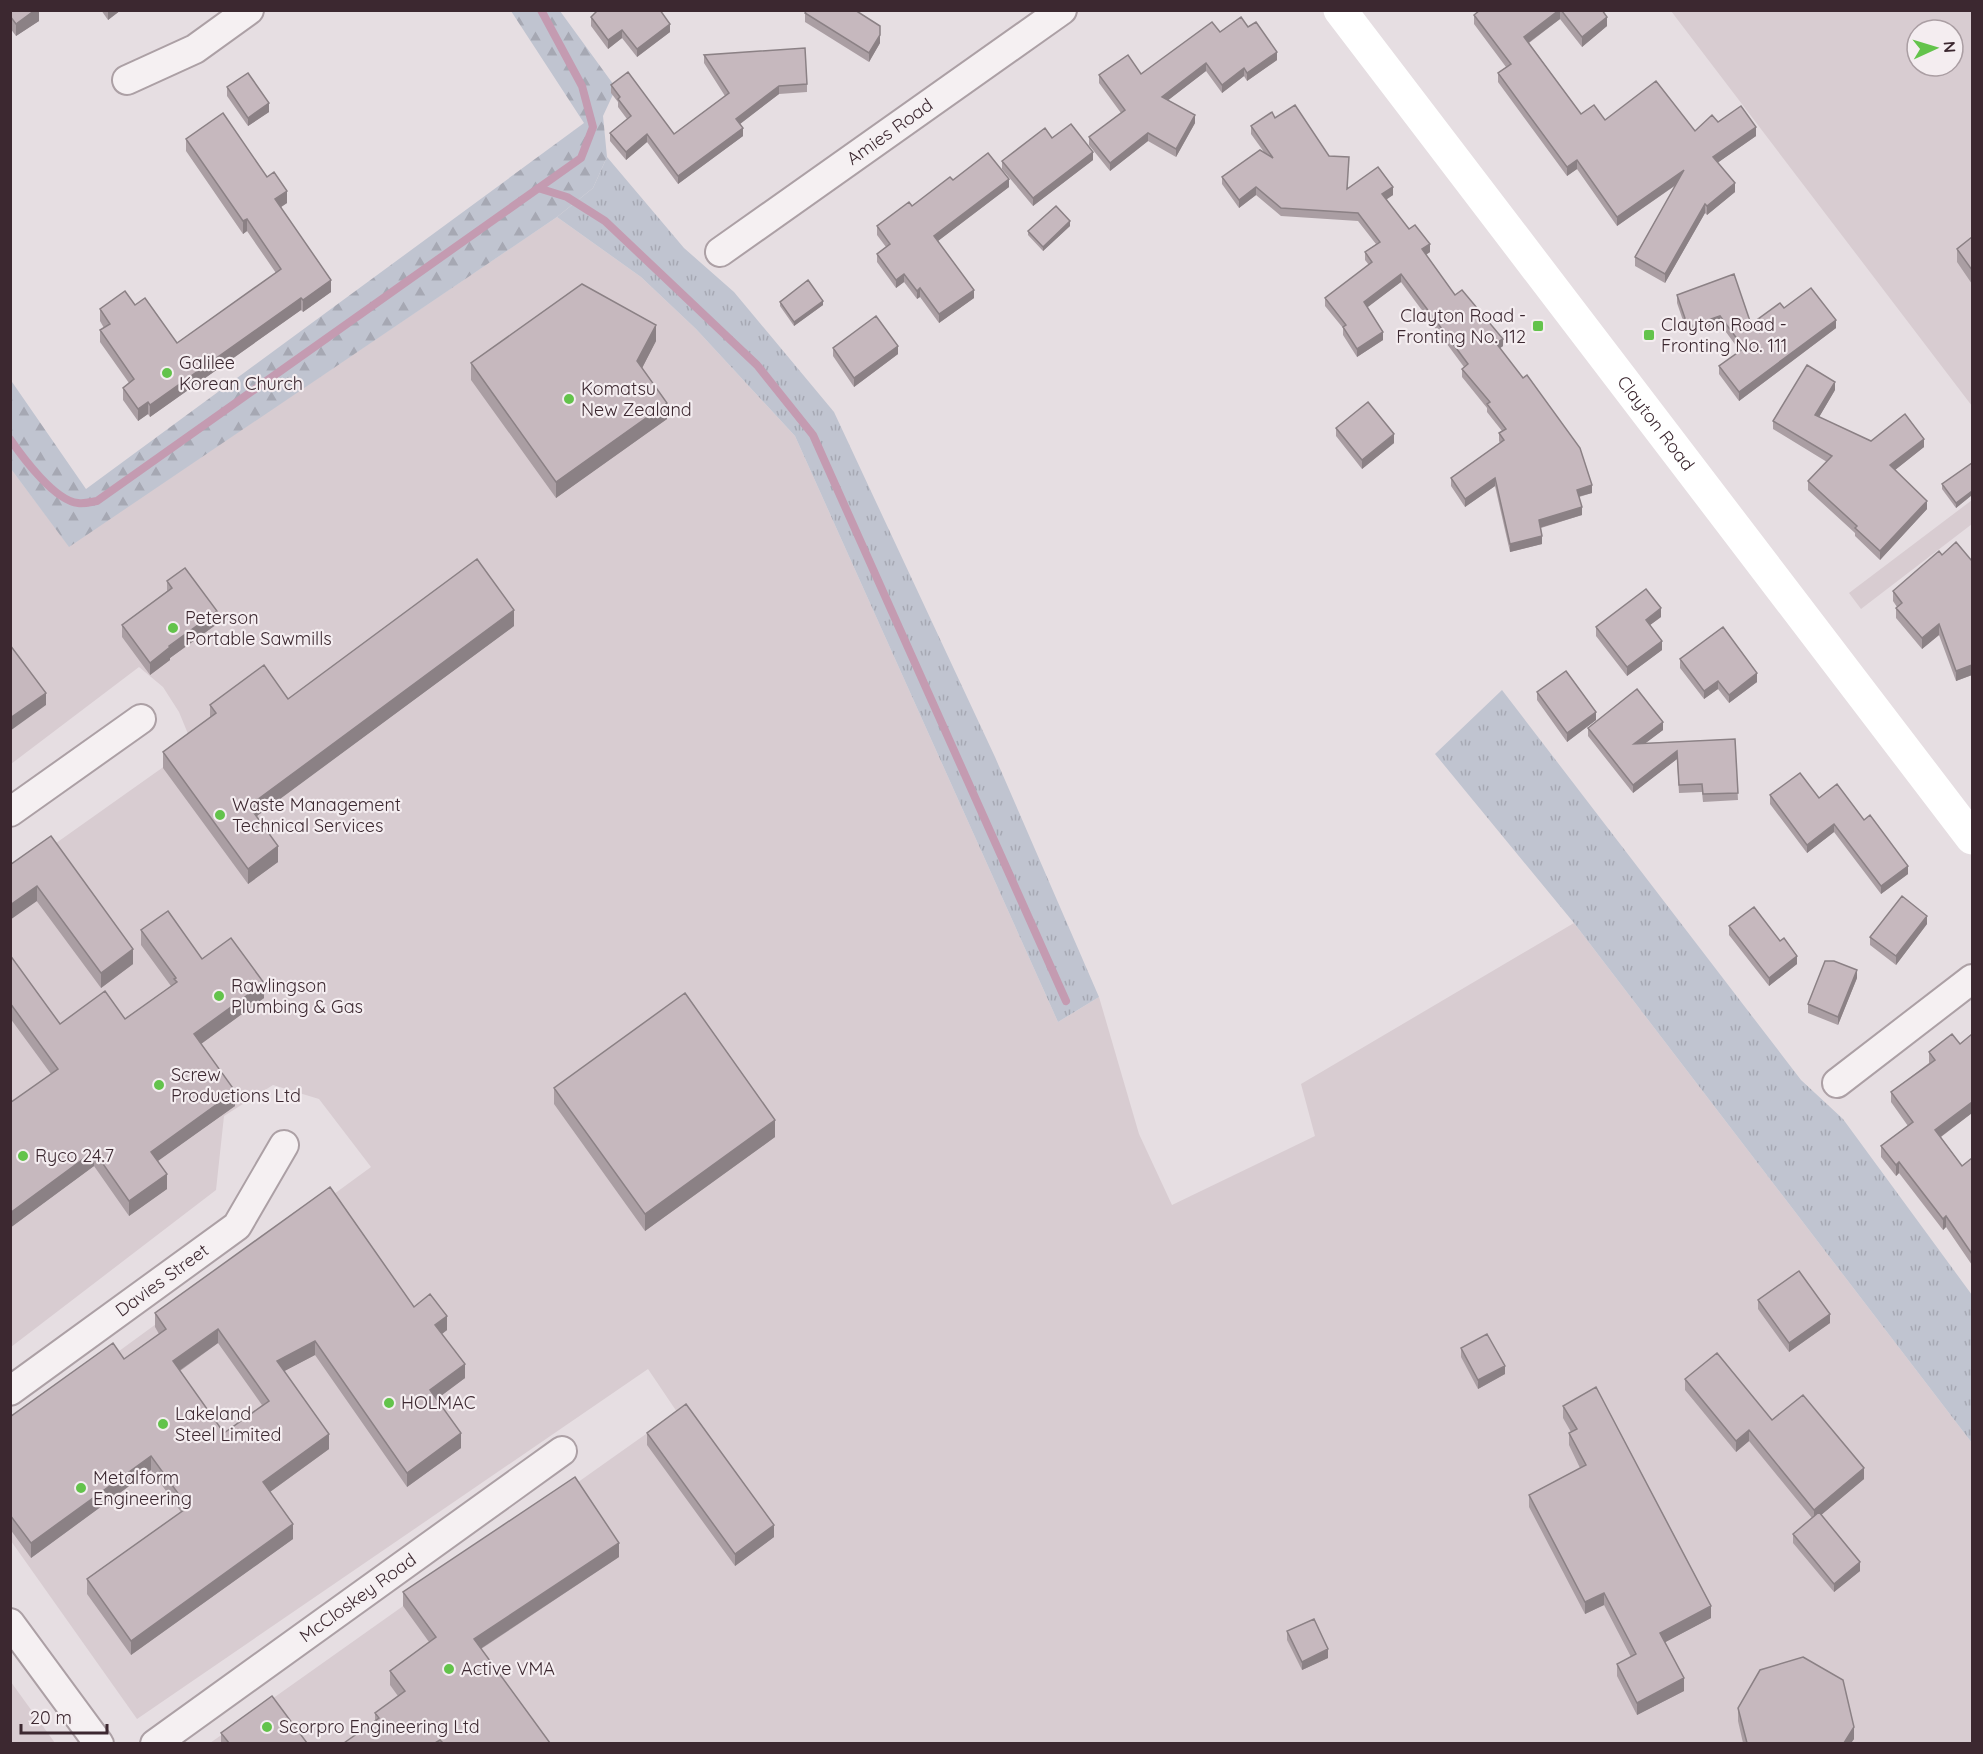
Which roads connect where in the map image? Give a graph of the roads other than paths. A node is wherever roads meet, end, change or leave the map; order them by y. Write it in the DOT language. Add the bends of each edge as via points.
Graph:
graph roads {
  1 [pos="249,10"];
  2 [pos="1062,10"];
  3 [pos="1340,10"];
  4 [pos="127,80"];
  5 [pos="720,252"];
  6 [pos="141,719"];
  7 [pos="10,813"];
  8 [pos="1972,838"];
  9 [pos="1972,979"];
  10 [pos="1838,1083"];
  11 [pos="284,1145"];
  12 [pos="10,1391"];
  13 [pos="562,1451"];
  14 [pos="10,1623"];
  15 [pos="99,1743"];
  16 [pos="155,1743"];
  1 -- 4 [label="street" via="195,49"];
  2 -- 5 [label="street, Amies Road"];
  3 -- 8 [label="main road, Clayton Road"];
  6 -- 7 [label="street"];
  9 -- 10 [label="street"];
  11 -- 12 [label="street, Davies Street" via="237,1226"];
  13 -- 16 [label="street, McCloskey Road"];
  14 -- 15 [label="street"];
}
